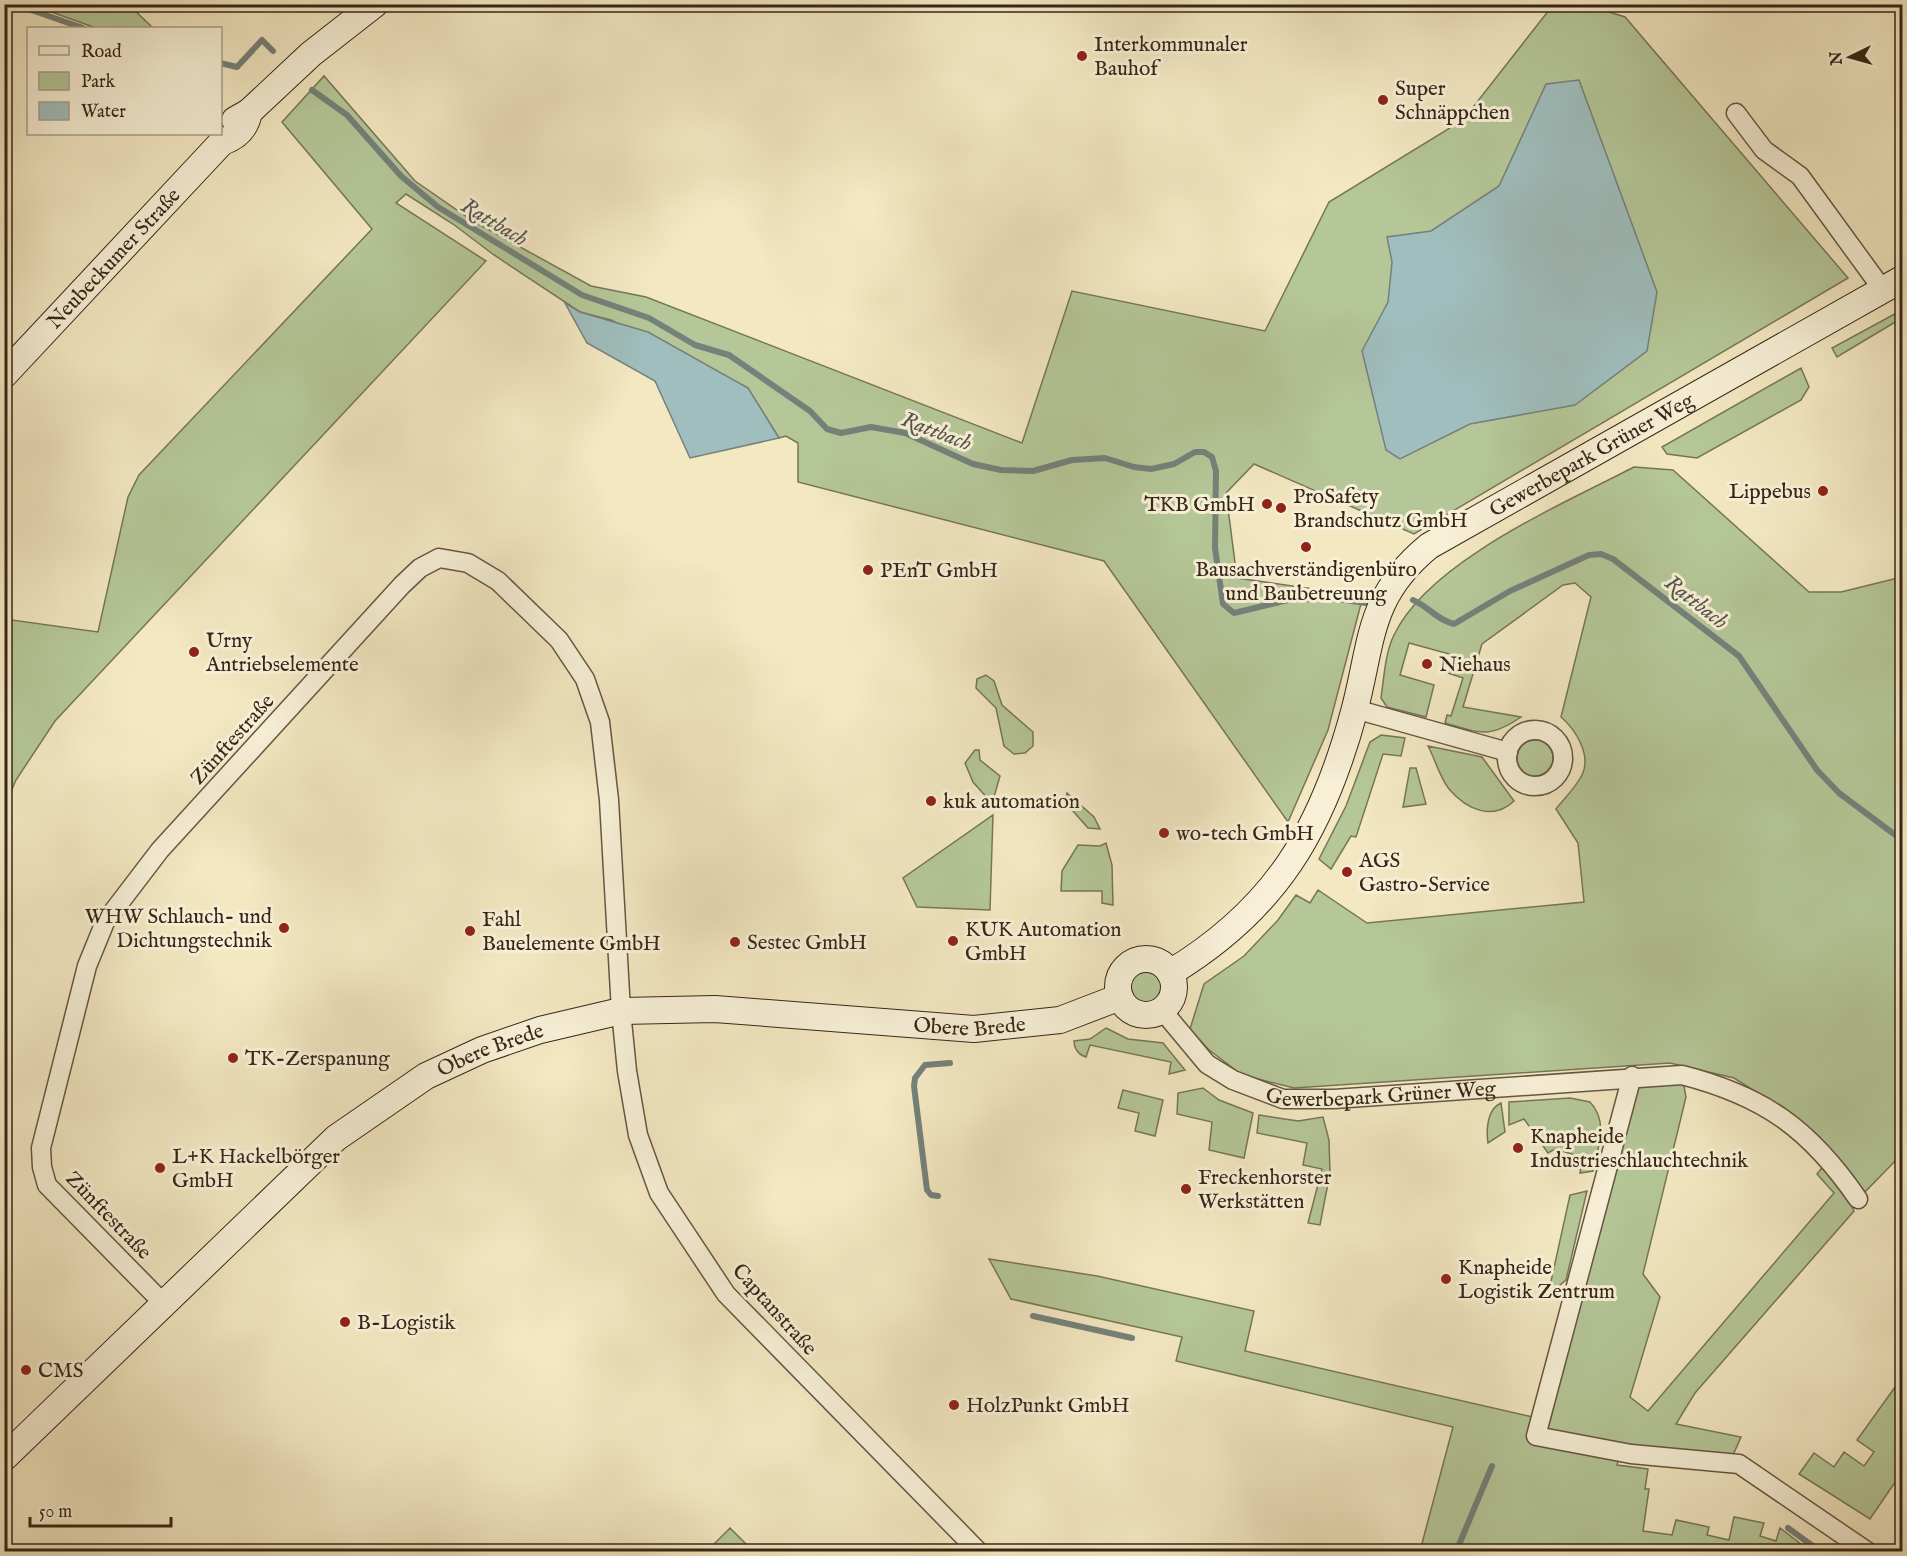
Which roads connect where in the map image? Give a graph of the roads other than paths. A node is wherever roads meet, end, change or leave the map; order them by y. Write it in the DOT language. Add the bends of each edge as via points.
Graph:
graph roads {
  1 [pos="375,4"];
  2 [pos="1736,114"];
  3 [pos="1893,285"];
  4 [pos="4,375"];
  5 [pos="1355,709"];
  6 [pos="1508,752"];
  7 [pos="1170,973"];
  8 [pos="1120,998"];
  9 [pos="1162,1010"];
  10 [pos="621,1011"];
  11 [pos="1632,1077"];
  12 [pos="1857,1199"];
  13 [pos="165,1305"];
  14 [pos="4,1458"];
  15 [pos="979,1551"];
  16 [pos="1868,1551"];
  1 -- 4 [label="street, Neubeckumer Straße" via="249,112 247,124 233,138 222,142"];
  2 -- 3 [label="street, Gewerbepark Grüner Weg" via="1764,150 1800,176"];
  3 -- 5 [label="street, Gewerbepark Grüner Weg" via="1429,546 1394,581 1382,602 1370,633"];
  5 -- 6 [label="street"];
  5 -- 7 [label="street, Gewerbepark Grüner Weg" via="1338,767 1298,854 1261,902 1225,935"];
  7 -- 8 [label="street" via="1156,961 1135,961 1119,979"];
  7 -- 9 [label="street" via="1172,997"];
  8 -- 9 [label="street" via="1138,1014"];
  8 -- 10 [label="street, Obere Brede" via="1060,1020 974,1029 715,1009"];
  9 -- 11 [label="street, Gewerbepark Grüner Weg" via="1207,1064 1233,1080 1283,1099 1334,1099"];
  10 -- 13 [label="street, Obere Brede" via="540,1030 482,1050 426,1076 384,1103 336,1138 285,1185"];
  10 -- 13 [label="street, Zünftestraße" via="609,800 600,722 585,679 559,640 498,581 468,562 439,558 420,568 402,585 153,859 105,922 87,966 41,1148 42,1167 47,1185"];
  10 -- 15 [label="street, Captanstraße" via="638,1135 659,1193 726,1294"];
  11 -- 12 [label="street, Gewerbepark Grüner Weg" via="1682,1075 1724,1086 1755,1101 1786,1120 1829,1159"];
  11 -- 16 [label="street" via="1536,1436 1631,1454 1739,1464"];
  13 -- 14 [label="street, Obere Brede"];
}
